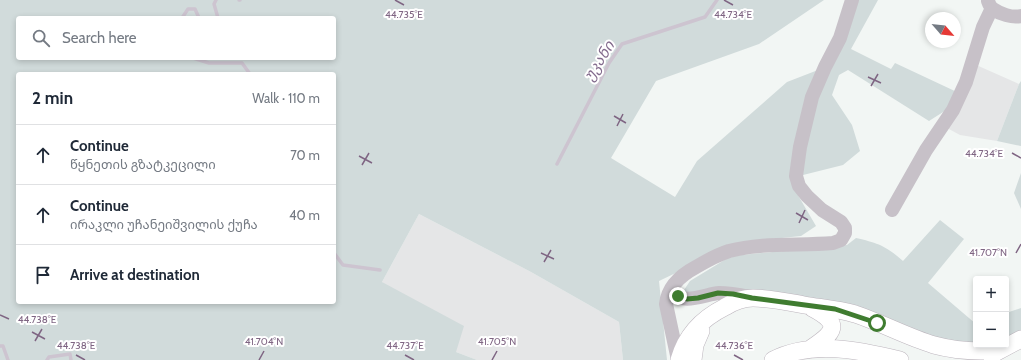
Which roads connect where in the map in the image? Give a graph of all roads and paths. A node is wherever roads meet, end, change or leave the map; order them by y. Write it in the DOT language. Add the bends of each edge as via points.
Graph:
graph roads {
  1 [pos="852,0"];
  2 [pos="990,4"];
  3 [pos="1021,16"];
  4 [pos="892,210"];
  5 [pos="673,286"];
  6 [pos="752,298"];
  7 [pos="808,306"];
  8 [pos="712,313"];
  9 [pos="1021,339"];
  10 [pos="810,349"];
  11 [pos="1000,350"];
  12 [pos="679,360"];
  13 [pos="693,360"];
  14 [pos="773,360"];
  15 [pos="900,360"];
  16 [pos="981,360"];
  1 -- 5 [label="street" via="840,38 824,67 812,97 796,176 799,186 807,196 822,210 841,222 845,228 841,240 825,244 748,247 728,252 688,271"];
  2 -- 3 [label="street" via="1007,15"];
  2 -- 4 [label="street" via="966,82 953,110 926,150"];
  5 -- 6 [label="street" via="678,296 687,299 718,293"];
  5 -- 12 [label="street" via="666,304"];
  6 -- 7 [label="main road"];
  6 -- 8 [label="main road" via="734,302"];
  7 -- 10 [label="main road" via="828,318 832,328 826,338"];
  7 -- 11 [label="main road" via="855,314 946,348 979,352"];
  8 -- 12 [label="main road" via="692,332"];
  8 -- 13 [label="main road" via="698,335"];
  9 -- 11 [label="main road"];
  10 -- 14 [label="main road" via="785,354"];
  10 -- 15 [label="main road" via="864,352"];
  11 -- 16 [label="main road"];
}
